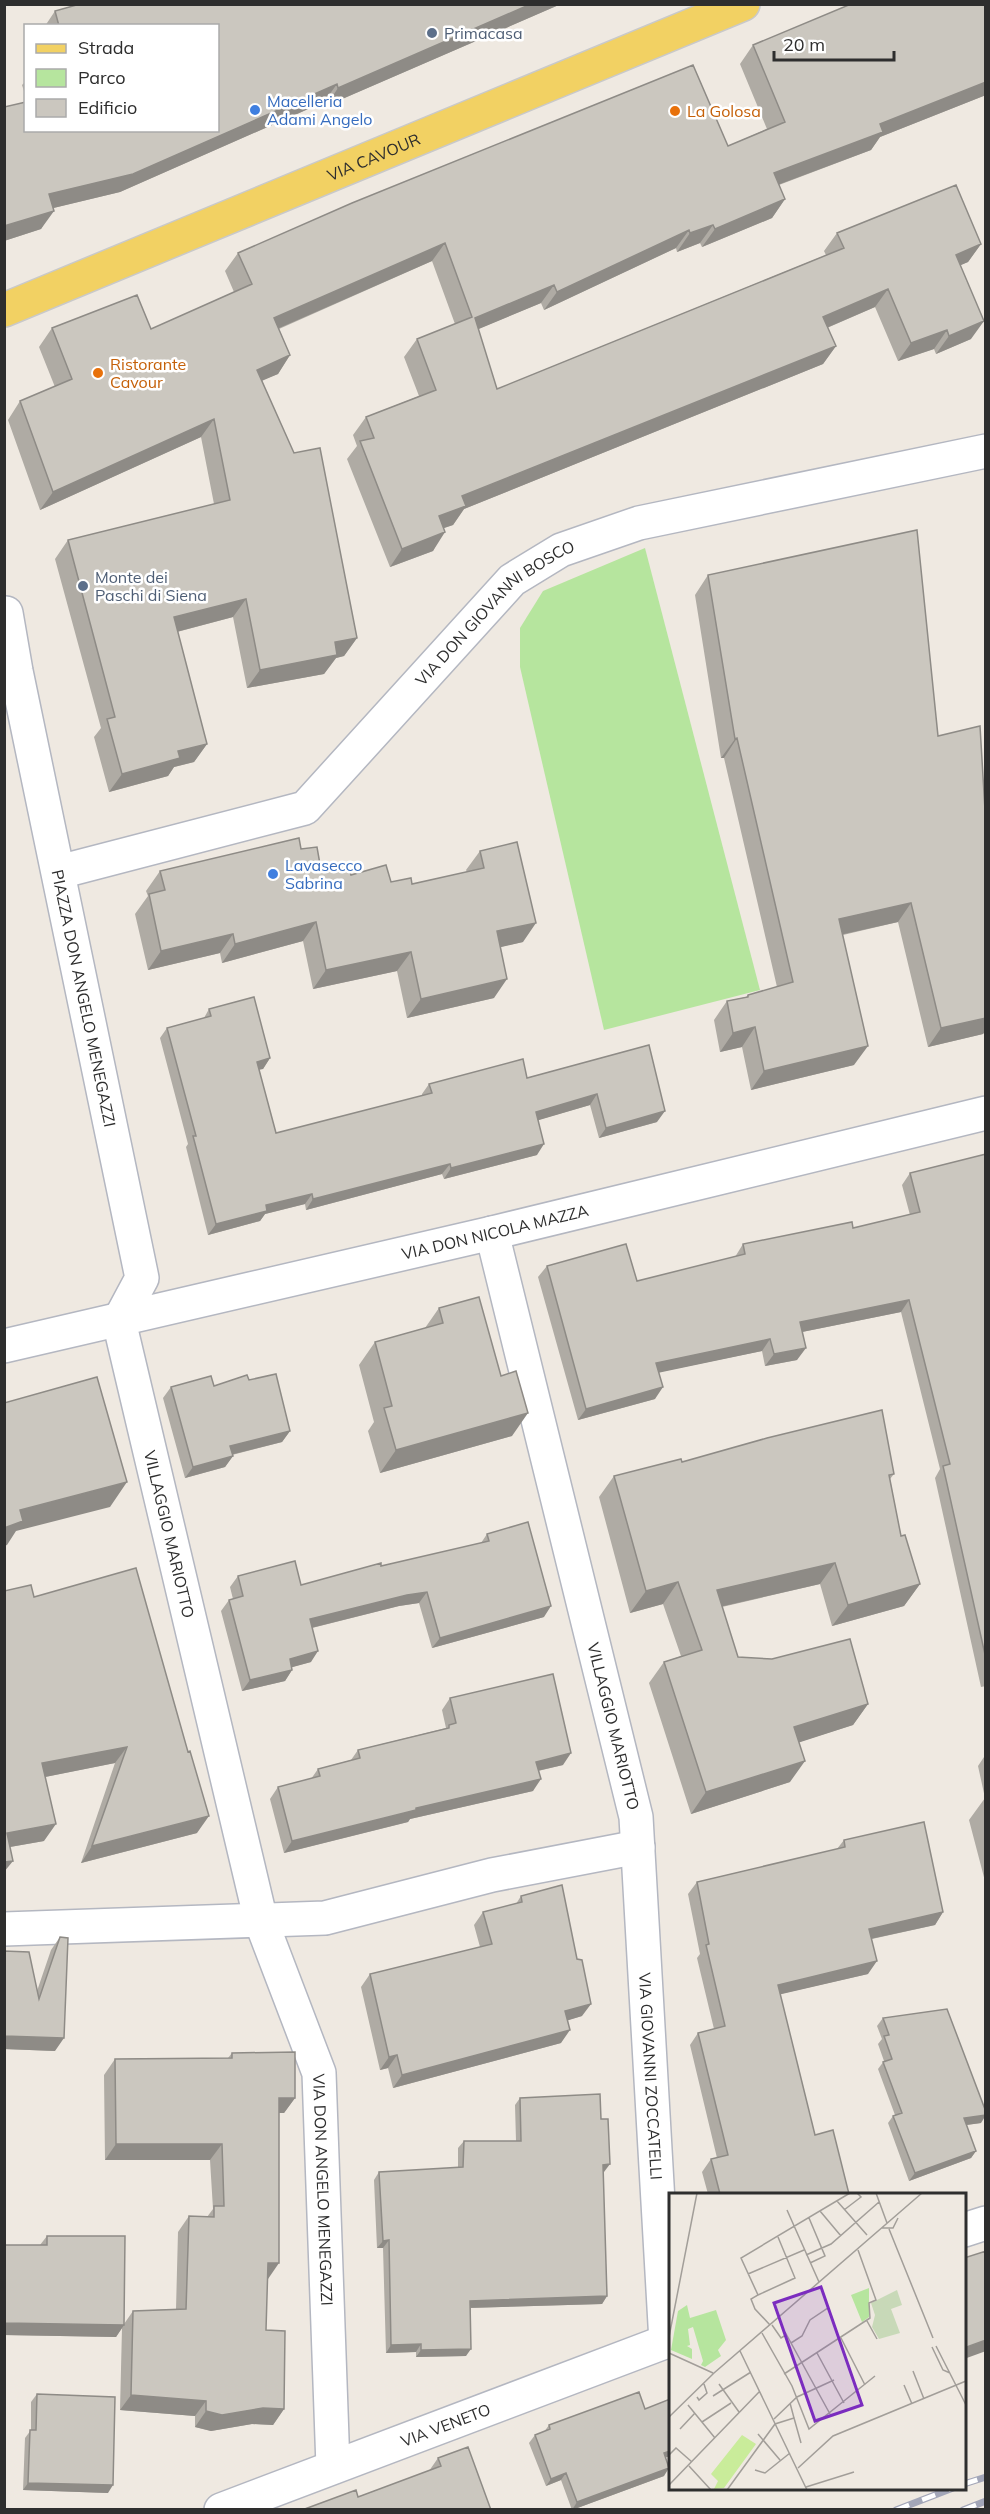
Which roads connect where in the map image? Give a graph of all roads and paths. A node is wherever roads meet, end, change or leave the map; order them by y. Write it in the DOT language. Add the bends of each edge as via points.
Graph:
graph roads {
  1 [pos="743,4"];
  2 [pos="4,310"];
  3 [pos="986,450"];
  4 [pos="6,613"];
  5 [pos="10,672"];
  6 [pos="59,872"];
  7 [pos="986,1113"];
  8 [pos="492,1233"];
  9 [pos="119,1321"];
  10 [pos="4,1346"];
  11 [pos="638,1846"];
  12 [pos="261,1921"];
  13 [pos="4,1929"];
  14 [pos="986,2223"];
  15 [pos="966,2229"];
  16 [pos="668,2341"];
  17 [pos="333,2467"];
  18 [pos="221,2510"];
  1 -- 2 [label="main road, VIA CAVOUR"];
  3 -- 6 [label="street, VIA DON GIOVANNI BOSCO" via="639,523 561,550 512,580 305,808"];
  4 -- 5 [label="street, PIAZZA DON ANGELO MENEGAZZI"];
  5 -- 6 [label="street, PIAZZA DON ANGELO MENEGAZZI"];
  6 -- 9 [label="street, PIAZZA DON ANGELO MENEGAZZI" via="142,1278"];
  7 -- 8 [label="street, VIA DON NICOLA MAZZA"];
  8 -- 9 [label="street, VIA DON NICOLA MAZZA"];
  8 -- 11 [label="street, VILLAGGIO MARIOTTO" via="636,1817"];
  9 -- 10 [label="street, VIA DON NICOLA MAZZA"];
  9 -- 12 [label="street, VILLAGGIO MARIOTTO"];
  11 -- 12 [label="street" via="492,1875 325,1918"];
  11 -- 16 [label="street, VIA GIOVANNI ZOCCATELLI"];
  12 -- 13 [label="street"];
  12 -- 17 [label="street, VIA DON ANGELO MENEGAZZI" via="319,2073"];
  14 -- 15 [label="street"];
  16 -- 17 [label="street, VIA VENETO"];
  17 -- 18 [label="street, VIA VENETO"];
}
